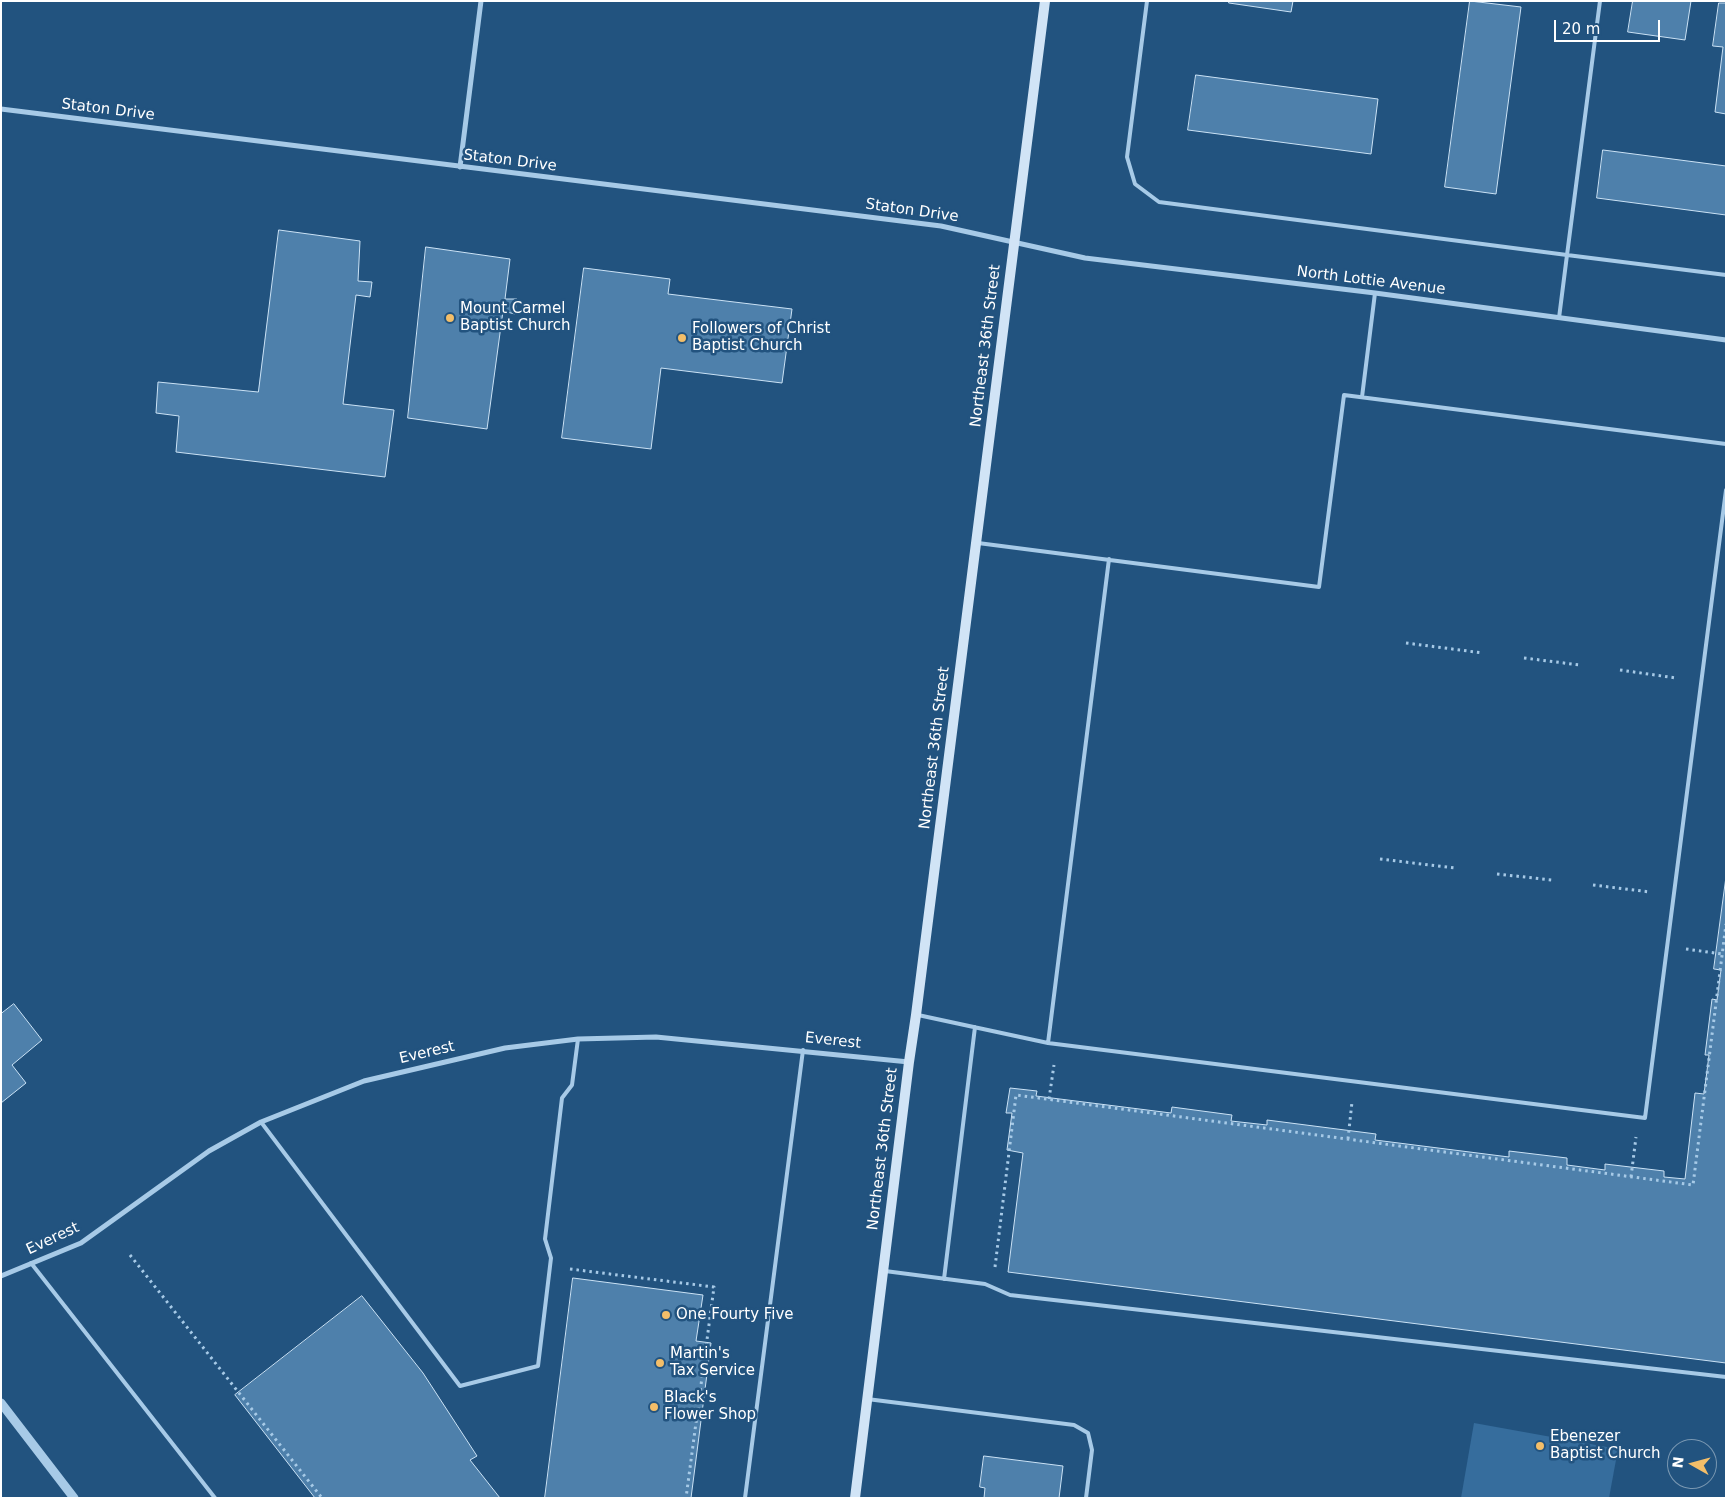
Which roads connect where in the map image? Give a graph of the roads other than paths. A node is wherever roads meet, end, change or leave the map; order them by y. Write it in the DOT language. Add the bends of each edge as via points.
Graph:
graph roads {
  1 [pos="482,1"];
  2 [pos="1045,1"];
  3 [pos="1148,1"];
  4 [pos="1600,1"];
  5 [pos="1,109"];
  6 [pos="460,167"];
  7 [pos="1014,242"];
  8 [pos="1567,255"];
  9 [pos="1726,275"];
  10 [pos="1375,294"];
  11 [pos="1559,318"];
  12 [pos="1726,340"];
  13 [pos="1362,397"];
  14 [pos="1726,444"];
  15 [pos="1726,490"];
  16 [pos="975,543"];
  17 [pos="1109,560"];
  18 [pos="916,1014"];
  19 [pos="975,1027"];
  20 [pos="578,1040"];
  21 [pos="1048,1043"];
  22 [pos="803,1050"];
  23 [pos="909,1062"];
  24 [pos="260,1122"];
  25 [pos="31,1263"];
  26 [pos="882,1271"];
  27 [pos="1,1276"];
  28 [pos="944,1279"];
  29 [pos="1726,1377"];
  30 [pos="867,1399"];
  31 [pos="1,1403"];
  32 [pos="74,1498"];
  33 [pos="215,1498"];
  34 [pos="745,1498"];
  35 [pos="856,1498"];
  36 [pos="1086,1498"];
  1 -- 6 [label="street"];
  2 -- 7 [label="main road, Northeast 36th Street"];
  3 -- 8 [label="lane" via="1127,157 1135,184 1159,202"];
  4 -- 8 [label="lane"];
  5 -- 6 [label="street, Staton Drive"];
  6 -- 7 [label="street, Staton Drive" via="941,226"];
  7 -- 10 [label="street, North Lottie Avenue" via="1085,258"];
  7 -- 16 [label="main road, Northeast 36th Street"];
  8 -- 9 [label="lane"];
  8 -- 11 [label="lane"];
  10 -- 11 [label="street, North Lottie Avenue"];
  10 -- 13 [label="lane"];
  11 -- 12 [label="street, North Lottie Avenue"];
  13 -- 14 [label="lane"];
  13 -- 17 [label="lane" via="1344,394 1319,587"];
  15 -- 21 [label="lane" via="1645,1118"];
  16 -- 17 [label="lane"];
  16 -- 18 [label="main road, Northeast 36th Street"];
  17 -- 21 [label="lane"];
  18 -- 19 [label="lane"];
  18 -- 23 [label="main road, Northeast 36th Street"];
  19 -- 21 [label="lane"];
  19 -- 28 [label="lane"];
  20 -- 22 [label="street, Everest" via="656,1037"];
  20 -- 24 [label="street, Everest" via="505,1048 364,1081"];
  20 -- 24 [label="lane" via="572,1085 562,1098 545,1239 551,1258 538,1366 460,1386"];
  22 -- 23 [label="street, Everest"];
  22 -- 34 [label="lane"];
  23 -- 26 [label="main road, Northeast 36th Street"];
  24 -- 25 [label="street, Everest" via="209,1150 81,1243"];
  25 -- 27 [label="street, Everest"];
  25 -- 33 [label="lane"];
  26 -- 28 [label="lane"];
  26 -- 30 [label="main road, Northeast 36th Street"];
  28 -- 29 [label="lane" via="985,1284 1010,1296"];
  30 -- 35 [label="main road, Northeast 36th Street"];
  30 -- 36 [label="lane" via="1074,1425 1088,1433 1092,1450"];
  31 -- 32 [label="street"];
}
